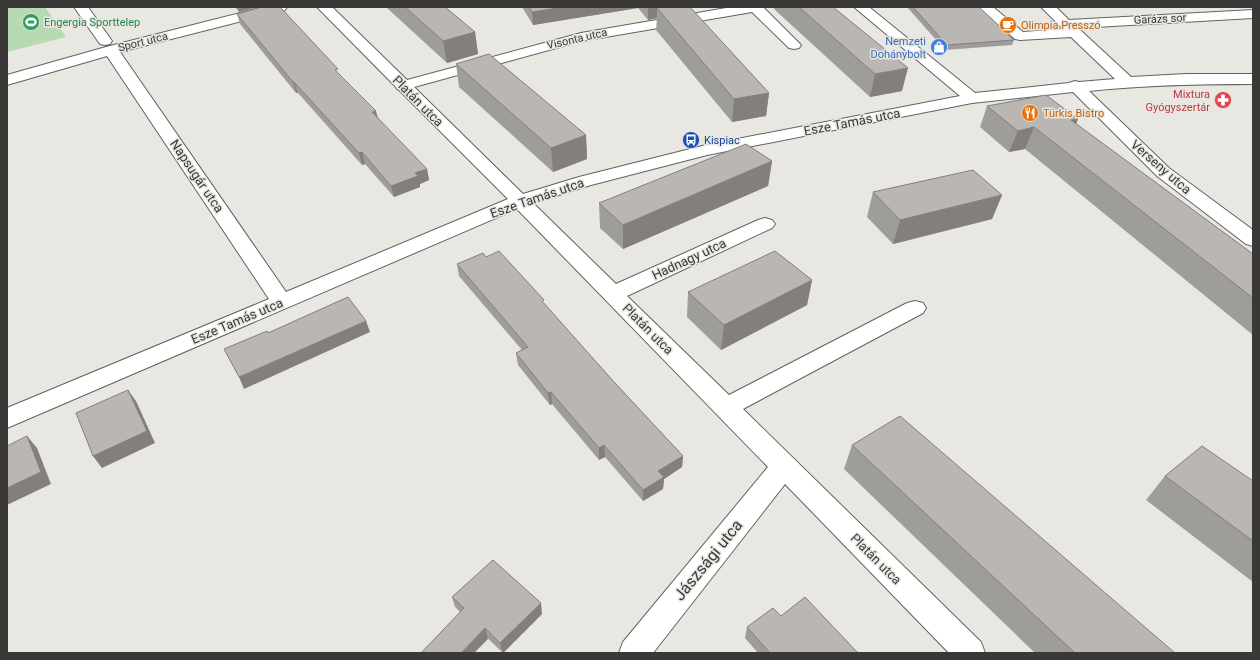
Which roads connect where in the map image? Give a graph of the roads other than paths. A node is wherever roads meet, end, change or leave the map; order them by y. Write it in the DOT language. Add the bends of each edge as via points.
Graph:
graph roads {
  1 [pos="81,7"];
  2 [pos="280,7"];
  3 [pos="324,7"];
  4 [pos="755,7"];
  5 [pos="861,7"];
  6 [pos="985,7"];
  7 [pos="1048,7"];
  8 [pos="1253,14"];
  9 [pos="1072,28"];
  10 [pos="794,45"];
  11 [pos="108,46"];
  12 [pos="1253,79"];
  13 [pos="7,80"];
  14 [pos="1127,82"];
  15 [pos="402,86"];
  16 [pos="1074,86"];
  17 [pos="972,98"];
  18 [pos="520,201"];
  19 [pos="764,224"];
  20 [pos="1253,240"];
  21 [pos="613,294"];
  22 [pos="282,302"];
  23 [pos="915,308"];
  24 [pos="725,408"];
  25 [pos="7,418"];
  26 [pos="783,467"];
  27 [pos="634,653"];
  28 [pos="970,653"];
  1 -- 11 [label="street, Napsugár utca"];
  2 -- 11 [label="street, Sport utca"];
  3 -- 15 [label="street, Platán utca"];
  4 -- 10 [label="street"];
  4 -- 15 [label="street, Visonta utca" via="581,37"];
  5 -- 17 [label="street"];
  6 -- 9 [label="street, Garázs sor" via="1020,36"];
  7 -- 9 [label="street"];
  8 -- 9 [label="street, Garázs sor"];
  9 -- 14 [label="street"];
  11 -- 13 [label="street, Sport utca"];
  11 -- 22 [label="street, Napsugár utca"];
  12 -- 14 [label="street, Esze Tamás utca"];
  14 -- 16 [label="street, Esze Tamás utca"];
  15 -- 18 [label="street, Platán utca"];
  16 -- 17 [label="street, Esze Tamás utca"];
  16 -- 20 [label="street, Verseny utca" via="1163,172"];
  17 -- 18 [label="street, Esze Tamás utca" via="706,150"];
  18 -- 21 [label="street, Platán utca"];
  18 -- 22 [label="street, Esze Tamás utca"];
  19 -- 21 [label="street, Hadnagy utca"];
  21 -- 24 [label="street, Platán utca"];
  22 -- 25 [label="street, Esze Tamás utca"];
  23 -- 24 [label="street"];
  24 -- 26 [label="street, Platán utca"];
  26 -- 27 [label="street, Jászsági utca"];
  26 -- 28 [label="street, Platán utca"];
}
